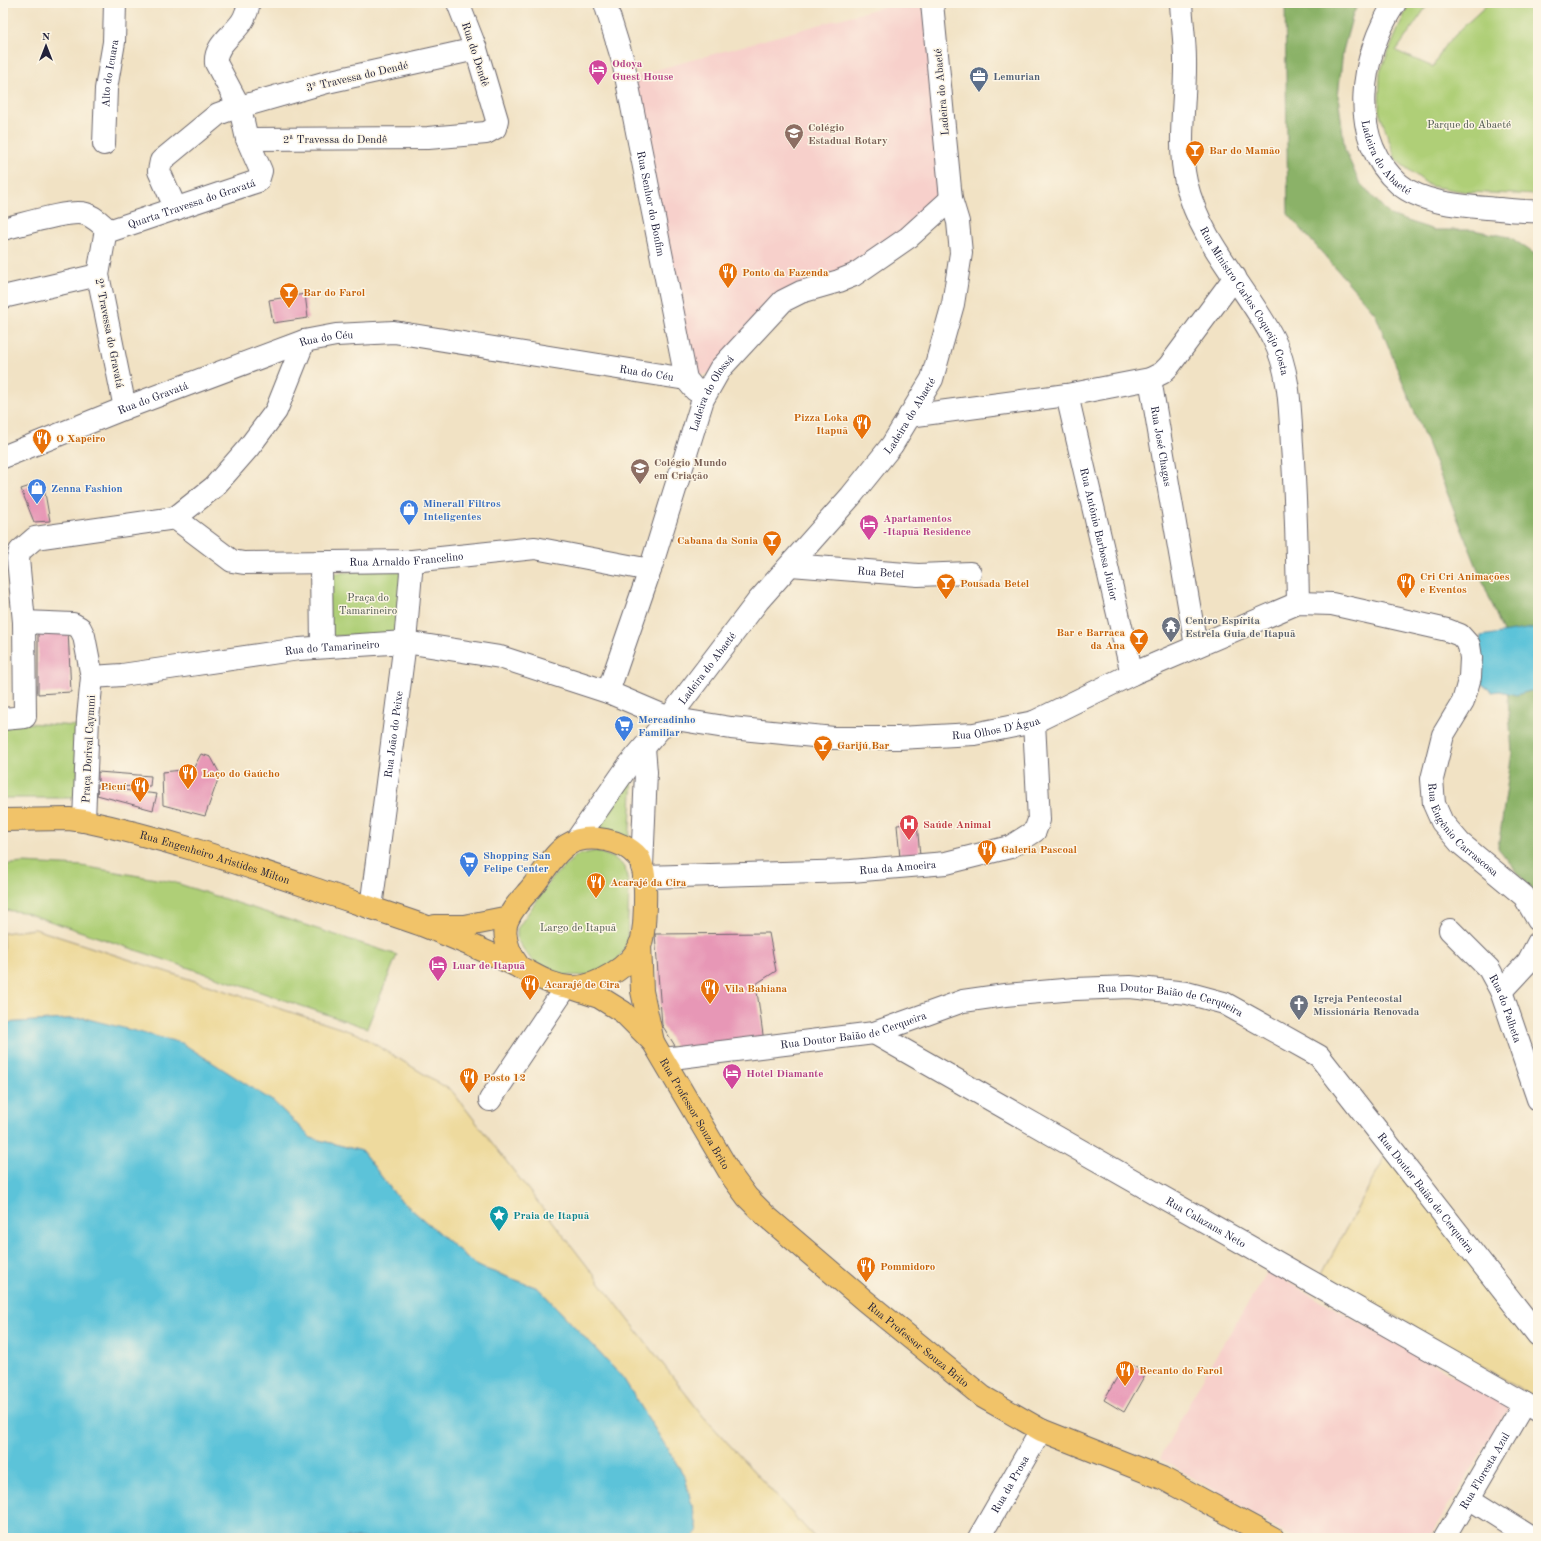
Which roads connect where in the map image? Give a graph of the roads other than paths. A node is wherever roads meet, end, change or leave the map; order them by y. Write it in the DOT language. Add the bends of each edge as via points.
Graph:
graph roads {
  1 [pos="115,3"];
  2 [pos="249,3"];
  3 [pos="458,3"];
  4 [pos="605,3"];
  5 [pos="932,3"];
  6 [pos="1181,3"];
  7 [pos="1396,3"];
  8 [pos="476,50"];
  9 [pos="492,106"];
  10 [pos="240,108"];
  11 [pos="247,139"];
  12 [pos="104,144"];
  13 [pos="951,199"];
  14 [pos="176,209"];
  15 [pos="1536,214"];
  16 [pos="3,229"];
  17 [pos="109,231"];
  18 [pos="99,266"];
  19 [pos="1235,277"];
  20 [pos="3,296"];
  21 [pos="304,341"];
  22 [pos="686,379"];
  23 [pos="1150,379"];
  24 [pos="1067,395"];
  25 [pos="703,399"];
  26 [pos="125,408"];
  27 [pos="909,416"];
  28 [pos="3,456"];
  29 [pos="175,518"];
  30 [pos="412,561"];
  31 [pos="321,563"];
  32 [pos="791,565"];
  33 [pos="650,570"];
  34 [pos="970,573"];
  35 [pos="1298,603"];
  36 [pos="24,622"];
  37 [pos="405,642"];
  38 [pos="1196,646"];
  39 [pos="322,647"];
  40 [pos="1132,674"];
  41 [pos="92,677"];
  42 [pos="608,692"];
  43 [pos="669,718"];
  44 [pos="3,719"];
  45 [pos="1034,722"];
  46 [pos="644,748"];
  47 [pos="3,820"];
  48 [pos="84,821"];
  49 [pos="577,839"];
  50 [pos="643,872"];
  51 [pos="371,908"];
  52 [pos="509,917"];
  53 [pos="1538,920"];
  54 [pos="422,925"];
  55 [pos="1450,930"];
  56 [pos="1538,943"];
  57 [pos="640,944"];
  58 [pos="520,968"];
  59 [pos="569,987"];
  60 [pos="1501,990"];
  61 [pos="874,1032"];
  62 [pos="659,1050"];
  63 [pos="1538,1099"];
  64 [pos="490,1100"];
  65 [pos="1538,1335"];
  66 [pos="1531,1407"];
  67 [pos="1041,1430"];
  68 [pos="1469,1498"];
  69 [pos="979,1538"];
  70 [pos="1273,1538"];
  71 [pos="1445,1538"];
  72 [pos="1532,1538"];
  1 -- 12 [label="street, Alto do Icuara" via="114,42 106,89"];
  2 -- 10 [label="street" via="244,19 216,54 216,63"];
  3 -- 8 [label="street, Rua do Dendê"];
  4 -- 22 [label="street, Rua Senhor do Bonfim" via="623,61"];
  5 -- 13 [label="street, Ladeira do Abaeté"];
  6 -- 19 [label="street, Rua Ministro Carlos Coqueijo Costa" via="1185,59 1182,152 1186,182 1195,213 1205,234"];
  7 -- 15 [label="street, Ladeira do Abaeté" via="1375,41 1364,90 1369,139 1382,166 1400,185 1425,198 1456,205"];
  8 -- 9 [label="street, Rua do Dendê"];
  8 -- 10 [label="street, 3º Travessa do Dendé" via="327,82"];
  9 -- 11 [label="street, 2ª Travessa do Dendê" via="497,120 495,128 486,133 428,138"];
  10 -- 11 [label="street"];
  10 -- 14 [label="street" via="218,114 161,161 159,171"];
  11 -- 14 [label="street, Quarta Travessa do Gravatá" via="260,171 258,181"];
  13 -- 25 [label="street, Ladeira do Olossá" via="909,237 861,271 783,301 720,369"];
  13 -- 27 [label="street, Ladeira do Abaeté" via="958,222 961,253 954,304 932,379"];
  14 -- 17 [label="street, Quarta Travessa do Gravatá"];
  16 -- 17 [label="street" via="67,214 85,214 98,220"];
  17 -- 18 [label="street" via="102,242"];
  18 -- 20 [label="street"];
  18 -- 26 [label="street, 2ª Travessa do Gravatá"];
  19 -- 23 [label="street" via="1169,366"];
  19 -- 35 [label="street, Rua Ministro Carlos Coqueijo Costa" via="1274,339 1285,370 1297,516"];
  21 -- 22 [label="street, Rua do Céu" via="336,335 394,332"];
  21 -- 26 [label="street, Rua do Gravatá"];
  21 -- 29 [label="street, Rua do Céu" via="276,411 214,487"];
  22 -- 25 [label="street, Rua Senhor do Bonfim"];
  23 -- 24 [label="street"];
  23 -- 38 [label="street, Rua José Chagas"];
  24 -- 27 [label="street"];
  24 -- 40 [label="street, Rua Antônio Barbosa Júnior"];
  25 -- 33 [label="street, Ladeira do Olossá"];
  26 -- 28 [label="street, Rua do Gravatá"];
  27 -- 32 [label="street, Ladeira do Abaeté" via="888,450"];
  29 -- 31 [label="street, Rua Arnaldo Francelino" via="232,561"];
  29 -- 36 [label="street" via="35,538 20,551 18,559"];
  30 -- 31 [label="street, Rua Arnaldo Francelino"];
  30 -- 33 [label="street, Rua Arnaldo Francelino" via="535,548"];
  30 -- 37 [label="street, Rua João do Peixe"];
  31 -- 39 [label="street"];
  32 -- 34 [label="street, Rua Betel" via="918,575"];
  32 -- 43 [label="street, Ladeira do Abaeté" via="758,601"];
  33 -- 42 [label="street, Ladeira do Olossá"];
  35 -- 38 [label="street, Rua Olhos D'Água"];
  35 -- 53 [label="street, Rua Eugênio Carrascosa" via="1332,604 1447,630 1460,635 1469,645 1470,677 1463,702 1443,735 1432,779 1434,804 1442,822 1460,843 1524,896"];
  36 -- 41 [label="street" via="73,624 80,628"];
  36 -- 44 [label="street" via="24,717"];
  37 -- 39 [label="street, Rua do Tamarineiro"];
  37 -- 42 [label="street, Rua do Tamarineiro" via="500,657"];
  37 -- 51 [label="street, Rua João do Peixe"];
  38 -- 40 [label="street, Rua Olhos D'Água"];
  39 -- 41 [label="street, Rua do Tamarineiro"];
  40 -- 45 [label="street, Rua Olhos D'Água"];
  41 -- 48 [label="street, Praça Dorival Caymmi"];
  42 -- 43 [label="street, Rua do Tamarineiro"];
  43 -- 45 [label="street, Rua Olhos D'Água" via="731,728 834,738 974,734"];
  43 -- 46 [label="street, Ladeira do Abaeté"];
  45 -- 50 [label="street, Rua da Amoeira" via="1039,820 1035,831 1010,848 946,863 859,870"];
  46 -- 49 [label="street, Ladeira do Abaeté" via="628,766"];
  46 -- 50 [label="street"];
  47 -- 48 [label="main road, Rua Engenheiro Aristides Milton"];
  48 -- 51 [label="main road, Rua Engenheiro Aristides Milton" via="218,857"];
  49 -- 50 [label="main road" via="597,838 614,842 630,850 639,858"];
  49 -- 52 [label="main road" via="562,847"];
  50 -- 57 [label="main road, Rua Professor Souza Brito" via="645,912"];
  51 -- 54 [label="main road, Rua Engenheiro Aristides Milton"];
  52 -- 54 [label="main road, Rua Engenheiro Aristides Milton" via="464,926"];
  52 -- 58 [label="main road" via="506,934 508,947"];
  54 -- 58 [label="main road, Rua Engenheiro Aristides Milton"];
  55 -- 60 [label="street, Rua do Palheta" via="1489,969"];
  56 -- 60 [label="street" via="1528,962"];
  57 -- 59 [label="main road" via="631,957 613,973 596,983"];
  57 -- 62 [label="main road, Rua Professor Souza Brito" via="642,991"];
  58 -- 59 [label="main road, Rua Engenheiro Aristides Milton" via="538,978"];
  59 -- 62 [label="main road, Rua Professor Souza Brito" via="599,997 623,1012"];
  59 -- 64 [label="street"];
  60 -- 63 [label="street, Rua do Palheta"];
  61 -- 62 [label="street, Rua Doutor Baião de Cerqueira"];
  61 -- 65 [label="street, Rua Doutor Baião de Cerqueira" via="963,1001 1012,994 1130,987 1187,993 1224,1003 1319,1056"];
  61 -- 66 [label="street, Rua Calazans Neto"];
  62 -- 67 [label="main road, Rua Professor Souza Brito" via="733,1178 766,1216 983,1397"];
  66 -- 68 [label="street, Rua Floresta Azul"];
  67 -- 69 [label="street, Rua da Prosa"];
  67 -- 70 [label="main road, Rua Professor Souza Brito" via="1162,1478"];
  68 -- 71 [label="street, Rua Floresta Azul"];
  68 -- 72 [label="street"];
}
